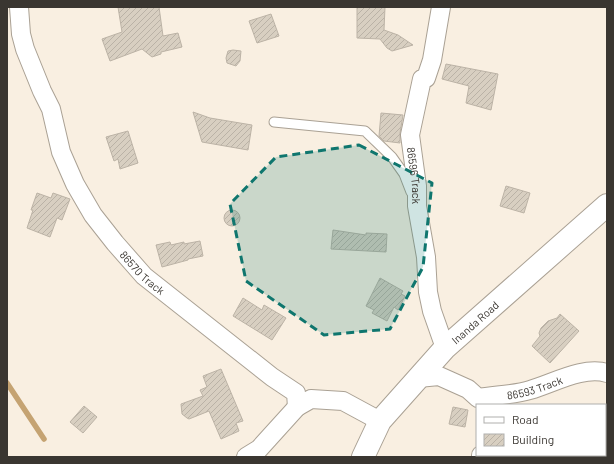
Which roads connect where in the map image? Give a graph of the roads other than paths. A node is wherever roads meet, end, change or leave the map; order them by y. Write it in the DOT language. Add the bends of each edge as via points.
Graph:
graph roads {
  1 [pos="19,7"];
  2 [pos="441,7"];
  3 [pos="274,122"];
  4 [pos="607,205"];
  5 [pos="417,206"];
  6 [pos="445,348"];
  7 [pos="607,373"];
  8 [pos="418,378"];
  9 [pos="478,401"];
  10 [pos="297,407"];
  11 [pos="380,421"];
  12 [pos="246,457"];
  13 [pos="363,457"];
  1 -- 10 [label="street, 86570 Track" via="25,49 51,109 61,152 75,184 93,215 144,276 296,393"];
  2 -- 5 [label="street, 86596 Track" via="432,60 426,78 422,79 410,135"];
  3 -- 5 [label="lane" via="365,131 392,157 404,174"];
  4 -- 6 [label="street, Inanda Road"];
  5 -- 6 [label="street, 86596 Track" via="426,257 428,292"];
  6 -- 8 [label="street, Inanda Road"];
  7 -- 9 [label="street, 86593 Track" via="583,372 529,391"];
  8 -- 9 [label="street, 86593 Track" via="439,376 468,389"];
  8 -- 11 [label="street, Inanda Road"];
  10 -- 11 [label="street" via="311,399 343,401"];
  10 -- 12 [label="street" via="259,449"];
  11 -- 13 [label="street, Inanda Road"];
}
